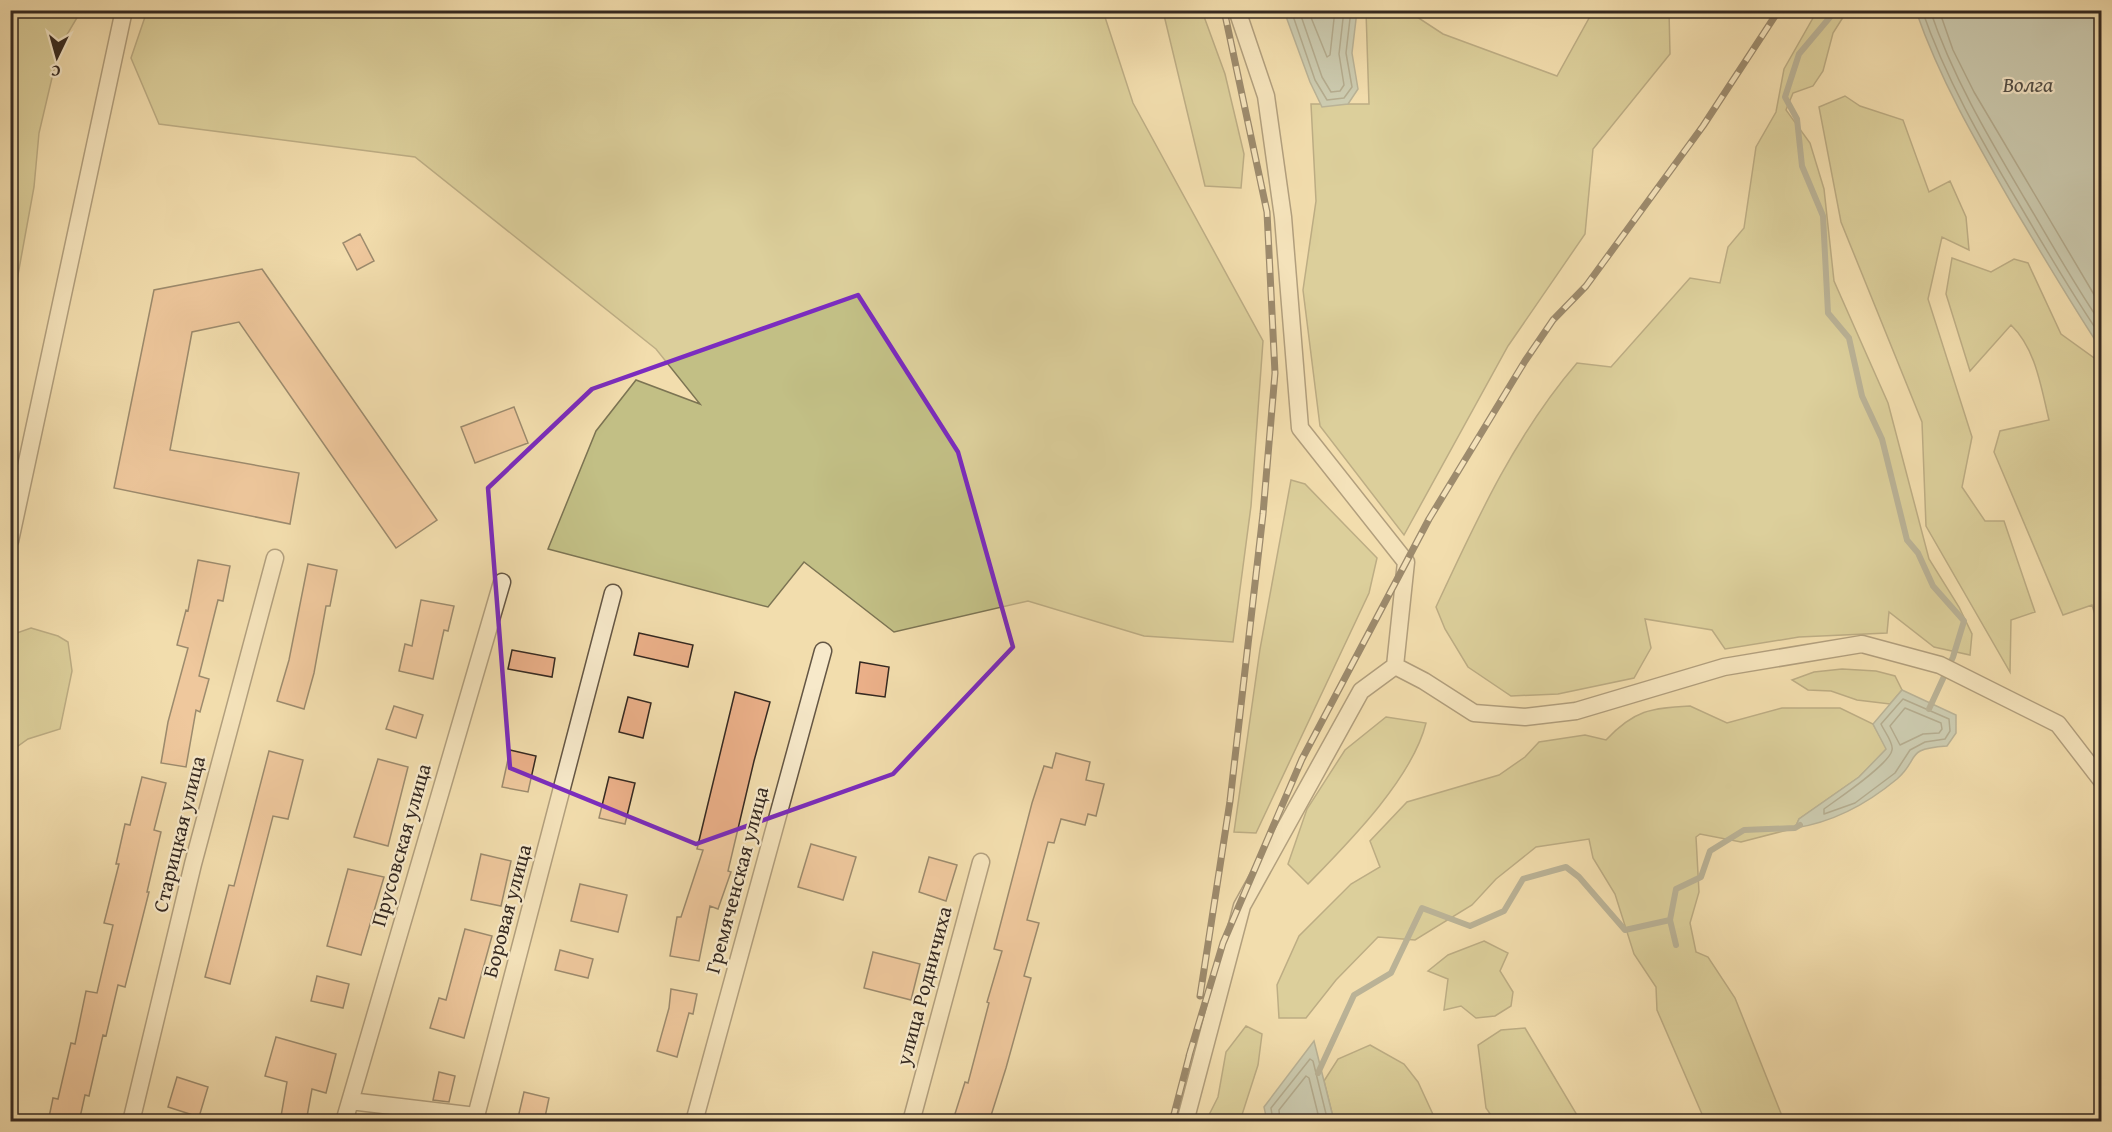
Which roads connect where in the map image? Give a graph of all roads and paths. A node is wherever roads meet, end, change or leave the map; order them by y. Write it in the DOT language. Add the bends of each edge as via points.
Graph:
graph roads {
  1 [pos="124,10"];
  2 [pos="1237,10"];
  3 [pos="10,541"];
  4 [pos="275,558"];
  5 [pos="502,582"];
  6 [pos="613,593"];
  7 [pos="823,651"];
  8 [pos="1395,666"];
  9 [pos="2102,781"];
  10 [pos="981,862"];
  11 [pos="350,1101"];
  12 [pos="131,1122"];
  13 [pos="344,1122"];
  14 [pos="694,1122"];
  15 [pos="911,1122"];
  16 [pos="1185,1122"];
  1 -- 3 [label="street"];
  2 -- 8 [label="street" via="1268,107 1283,217 1300,428 1406,562"];
  4 -- 12 [label="street, Старицкая улица" via="193,864"];
  5 -- 11 [label="street, Прусовская улица"];
  6 -- 11 [label="street, Боровая улица" via="476,1116"];
  7 -- 14 [label="street, Гремяченская улица"];
  8 -- 9 [label="street" via="1474,713 1525,717 1576,711 1724,667 1862,644 1948,668 2058,724"];
  8 -- 16 [label="street" via="1361,691 1242,906"];
  10 -- 15 [label="street, улица Родничиха"];
  11 -- 13 [label="street, Прусовская улица"];
}
